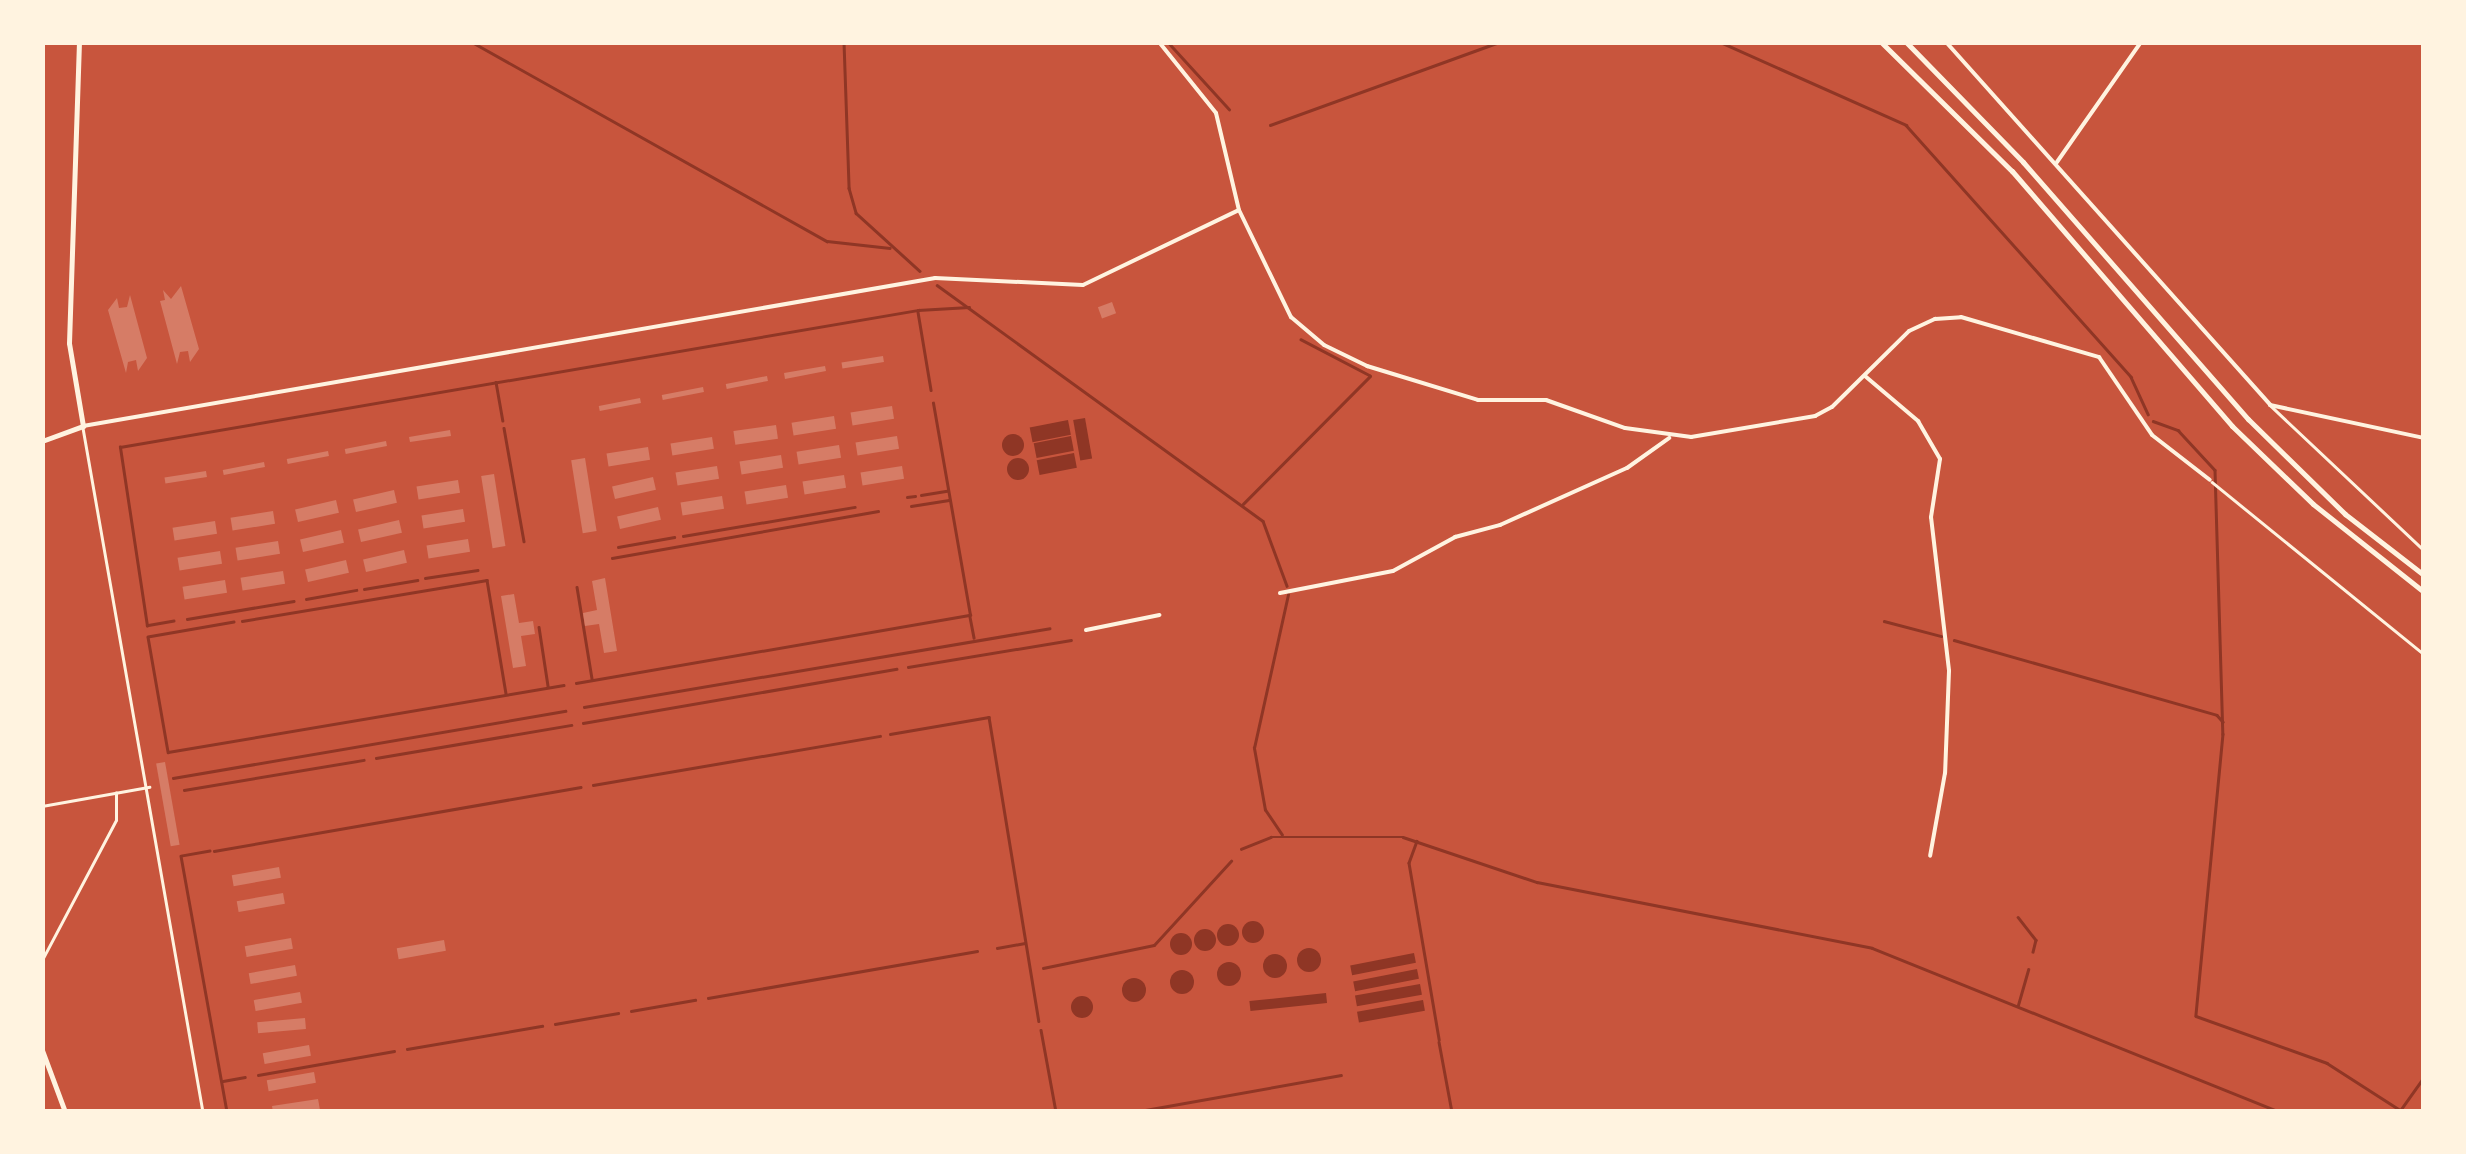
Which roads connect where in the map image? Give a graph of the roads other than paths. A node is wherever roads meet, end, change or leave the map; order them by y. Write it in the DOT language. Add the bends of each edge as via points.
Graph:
graph roads {
  1 [pos="79,42"];
  2 [pos="1159,42"];
  3 [pos="1881,42"];
  4 [pos="1906,42"];
  5 [pos="1946,42"];
  6 [pos="2141,42"];
  7 [pos="2057,162"];
  8 [pos="1238,210"];
  9 [pos="1865,376"];
  10 [pos="2270,405"];
  11 [pos="83,426"];
  12 [pos="1668,438"];
  13 [pos="2424,438"];
  14 [pos="42,441"];
  15 [pos="2210,480"];
  16 [pos="2424,550"];
  17 [pos="2424,575"];
  18 [pos="2424,592"];
  19 [pos="1280,593"];
  20 [pos="1159,615"];
  21 [pos="1086,630"];
  22 [pos="2424,654"];
  23 [pos="150,787"];
  24 [pos="116,793"];
  25 [pos="42,806"];
  26 [pos="1930,856"];
  27 [pos="42,960"];
  28 [pos="42,1050"];
  29 [pos="64,1112"];
  30 [pos="203,1112"];
  1 -- 11 [label="street" via="69,344"];
  2 -- 8 [label="street" via="1216,113"];
  3 -- 18 [label="street" via="2012,171 2232,426 2312,504"];
  4 -- 17 [label="street" via="2022,162 2248,419 2345,514"];
  5 -- 7 [label="street"];
  6 -- 7 [label="street"];
  7 -- 10 [label="street"];
  8 -- 11 [label="street" via="1083,286 935,278"];
  8 -- 12 [label="street" via="1290,317 1324,346 1478,400 1546,400"];
  9 -- 12 [label="street" via="1815,416"];
  9 -- 15 [label="street" via="1909,332 1948,316 2088,352 2152,435"];
  9 -- 26 [label="street" via="1918,421 1940,459 1932,517 1948,671 1946,773"];
  10 -- 13 [label="street"];
  10 -- 16 [label="lane"];
  11 -- 14 [label="street"];
  11 -- 23 [label="lane"];
  12 -- 19 [label="street" via="1666,446 1627,468 1500,525 1456,537 1393,571"];
  15 -- 22 [label="lane"];
  20 -- 21 [label="street"];
  23 -- 24 [label="lane"];
  23 -- 30 [label="lane"];
  24 -- 25 [label="lane"];
  24 -- 27 [label="lane" via="116,820"];
  28 -- 29 [label="street"];
}
